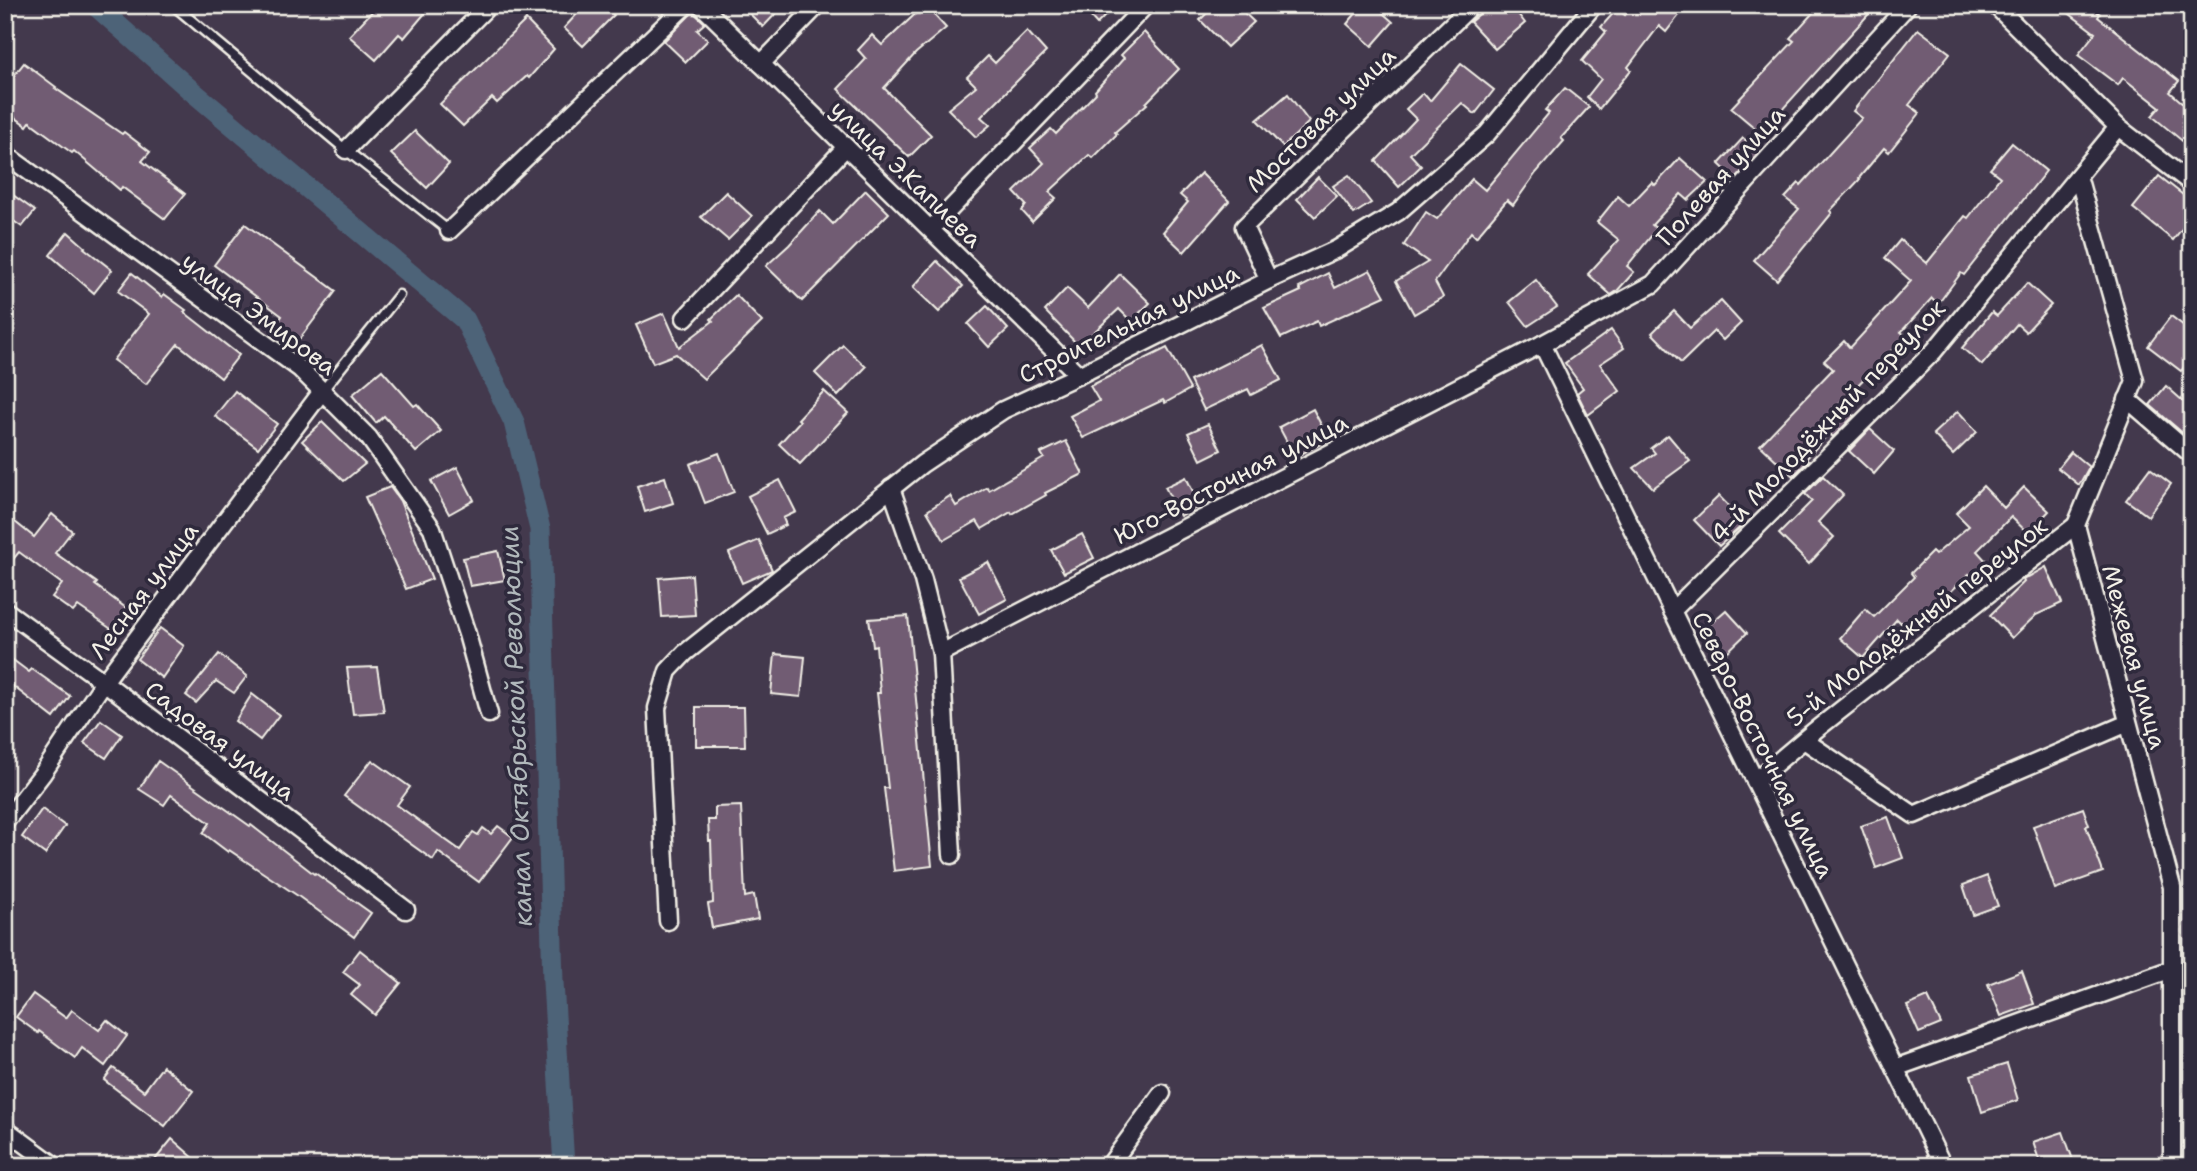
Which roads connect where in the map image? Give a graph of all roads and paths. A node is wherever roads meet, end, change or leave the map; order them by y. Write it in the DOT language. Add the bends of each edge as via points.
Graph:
graph roads {
  1 [pos="173,5"];
  2 [pos="489,5"];
  3 [pos="686,5"];
  4 [pos="701,5"];
  5 [pos="818,5"];
  6 [pos="1146,5"];
  7 [pos="1472,5"];
  8 [pos="1594,5"];
  9 [pos="1908,5"];
  10 [pos="1996,5"];
  11 [pos="761,64"];
  12 [pos="2118,127"];
  13 [pos="846,147"];
  14 [pos="346,150"];
  15 [pos="5,154"];
  16 [pos="2078,176"];
  17 [pos="2192,184"];
  18 [pos="931,229"];
  19 [pos="449,231"];
  20 [pos="1269,281"];
  21 [pos="399,295"];
  22 [pos="685,318"];
  23 [pos="1542,344"];
  24 [pos="1079,376"];
  25 [pos="323,390"];
  26 [pos="2127,399"];
  27 [pos="2192,455"];
  28 [pos="891,488"];
  29 [pos="2076,525"];
  30 [pos="5,610"];
  31 [pos="1672,611"];
  32 [pos="941,653"];
  33 [pos="104,682"];
  34 [pos="489,714"];
  35 [pos="2128,723"];
  36 [pos="1804,740"];
  37 [pos="1755,781"];
  38 [pos="5,822"];
  39 [pos="952,855"];
  40 [pos="406,910"];
  41 [pos="668,920"];
  42 [pos="2172,969"];
  43 [pos="1895,1068"];
  44 [pos="1162,1093"];
  45 [pos="5,1129"];
  46 [pos="55,1166"];
  47 [pos="1109,1166"];
  48 [pos="1942,1166"];
  49 [pos="2172,1166"];
  1 -- 14 [label="lane"];
  2 -- 14 [label="street"];
  3 -- 19 [label="street"];
  4 -- 11 [label="street, улица Э.Капиева"];
  5 -- 11 [label="street"];
  6 -- 18 [label="street"];
  7 -- 20 [label="street, Мостовая улица" via="1244,227"];
  8 -- 20 [label="street, Строительная улица" via="1487,134 1398,212 1337,249"];
  9 -- 23 [label="street, Полевая улица" via="1653,284"];
  10 -- 12 [label="street"];
  11 -- 13 [label="street, улица Э.Капиева"];
  12 -- 16 [label="street, 4-й Молодёжный переулок"];
  12 -- 17 [label="street"];
  13 -- 18 [label="street, улица Э.Капиева"];
  13 -- 22 [label="street"];
  14 -- 19 [label="lane"];
  15 -- 25 [label="street, улица Эмирова"];
  16 -- 26 [label="street" via="2135,381"];
  16 -- 31 [label="street, 4-й Молодёжный переулок" via="1934,351"];
  18 -- 24 [label="street, улица Э.Капиева"];
  20 -- 24 [label="street, Строительная улица"];
  21 -- 25 [label="lane"];
  23 -- 31 [label="street, Северо-Восточная улица"];
  23 -- 32 [label="street, Юго-Восточная улица"];
  24 -- 28 [label="street, Строительная улица" via="1003,410"];
  25 -- 33 [label="street, Лесная улица"];
  25 -- 34 [label="street, улица Эмирова" via="369,438 432,528"];
  26 -- 27 [label="street"];
  26 -- 29 [label="street"];
  28 -- 32 [label="street" via="923,580"];
  28 -- 41 [label="street, Строительная улица" via="668,671 657,708"];
  29 -- 35 [label="street, Межевая улица"];
  29 -- 36 [label="street, 5-й Молодёжный переулок"];
  30 -- 33 [label="street, Садовая улица"];
  31 -- 37 [label="street, Северо-Восточная улица"];
  32 -- 39 [label="street"];
  33 -- 38 [label="street, Лесная улица"];
  33 -- 40 [label="street, Садовая улица"];
  35 -- 36 [label="street" via="1914,815"];
  35 -- 42 [label="street, Межевая улица" via="2172,887"];
  36 -- 37 [label="street, 5-й Молодёжный переулок"];
  37 -- 43 [label="street, Северо-Восточная улица"];
  42 -- 43 [label="street"];
  42 -- 49 [label="street, Межевая улица"];
  43 -- 48 [label="street, Северо-Восточная улица"];
  44 -- 47 [label="street"];
  45 -- 46 [label="street"];
}
